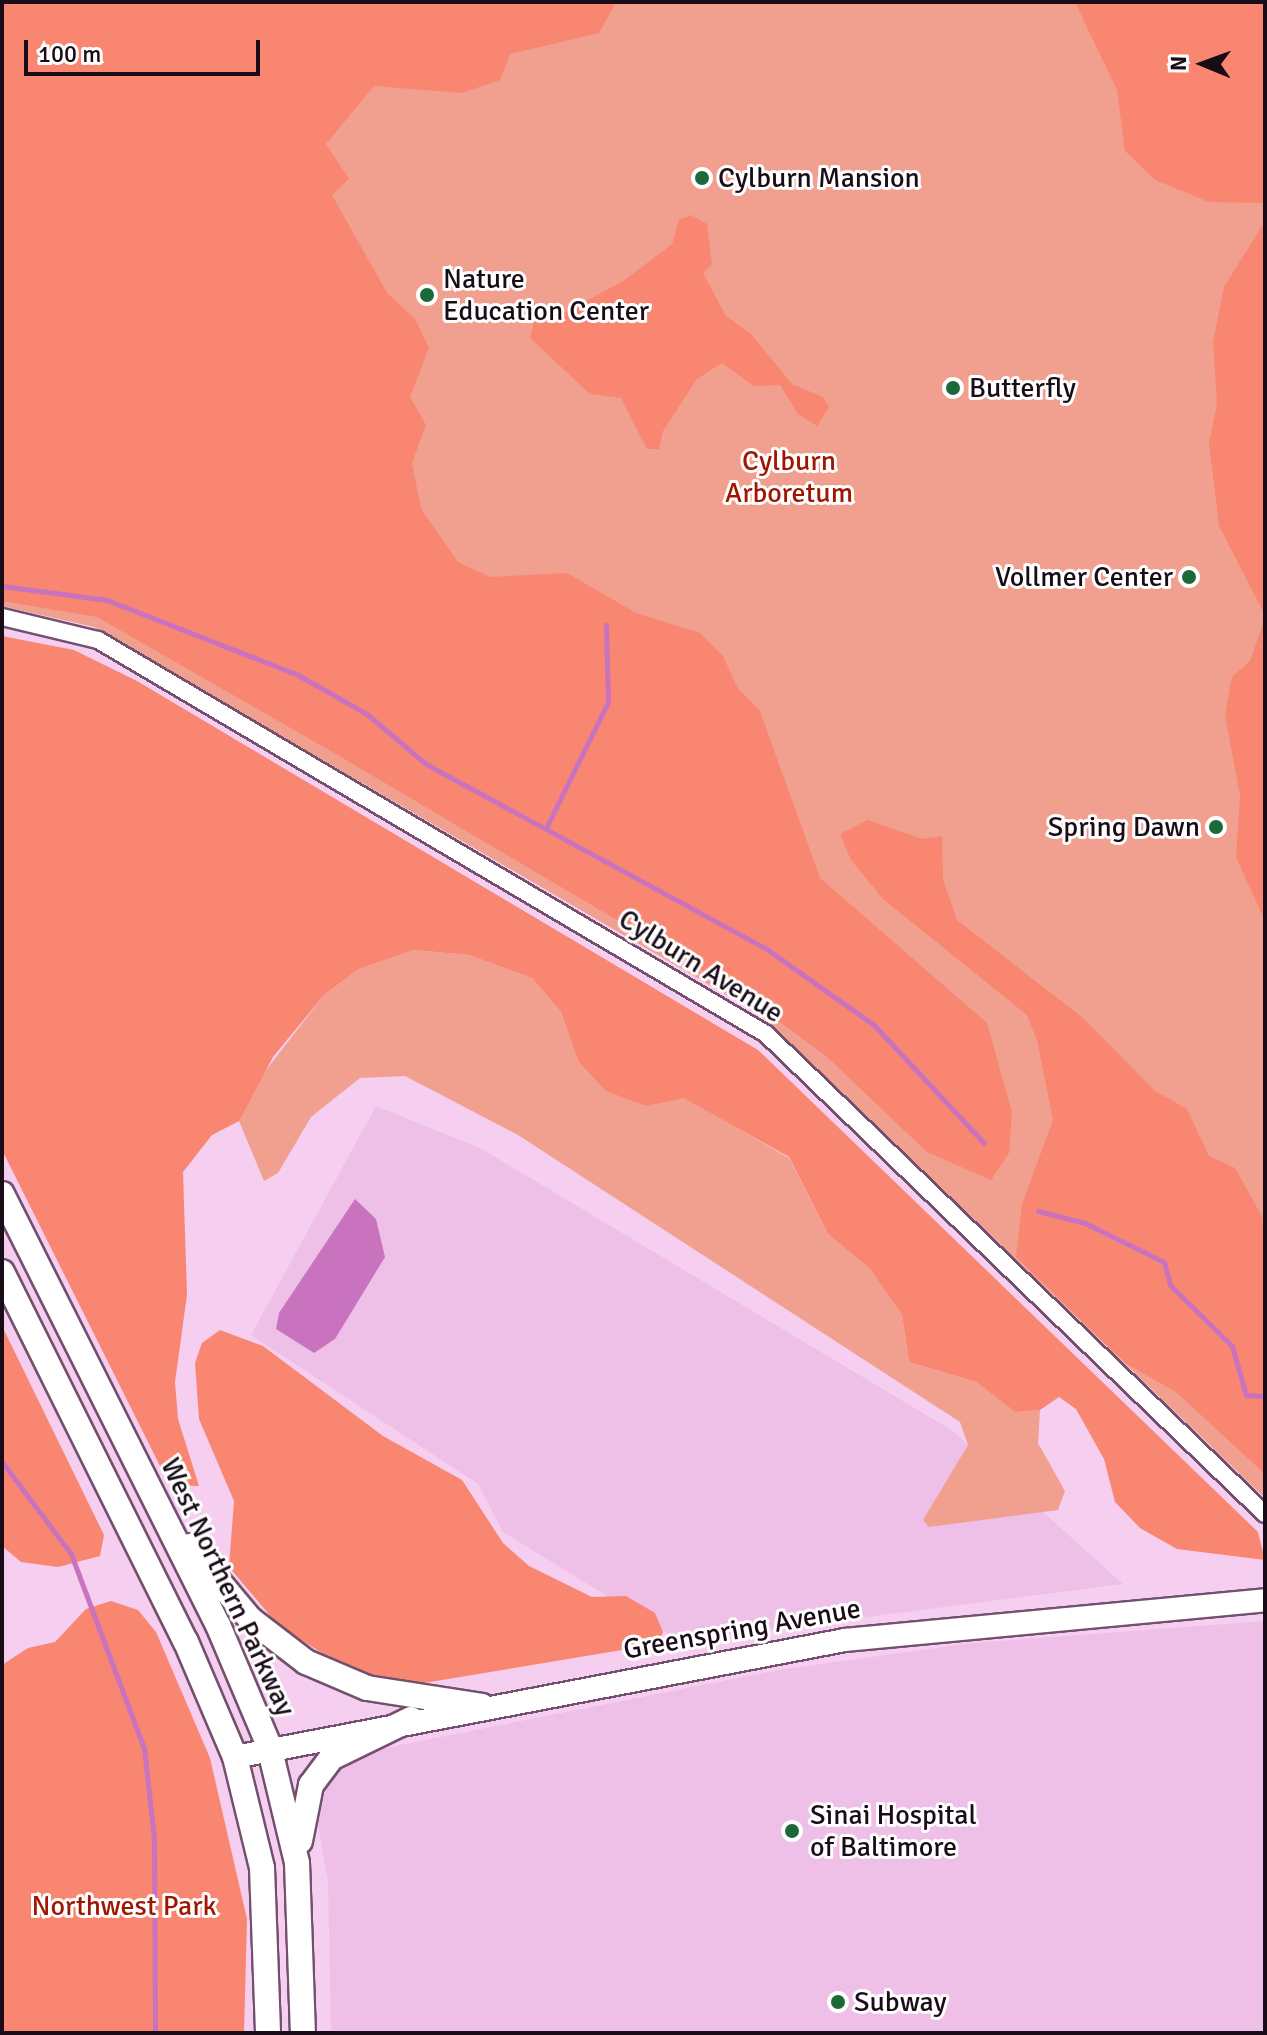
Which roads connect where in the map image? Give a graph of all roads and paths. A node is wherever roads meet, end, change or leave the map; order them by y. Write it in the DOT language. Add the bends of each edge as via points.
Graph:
graph roads {
  1 [pos="2,617"];
  2 [pos="2,1194"];
  3 [pos="2,1272"];
  4 [pos="158,1506"];
  5 [pos="1265,1514"];
  6 [pos="1265,1600"];
  7 [pos="482,1706"];
  8 [pos="411,1719"];
  9 [pos="269,1746"];
  10 [pos="235,1757"];
  11 [pos="297,1863"];
  12 [pos="268,2033"];
  13 [pos="303,2033"];
  1 -- 5 [label="street, Cylburn Avenue" via="98,640 766,1034"];
  2 -- 4 [label="main road, West Northern Parkway"];
  3 -- 10 [label="main road" via="186,1642"];
  4 -- 7 [label="main road" via="250,1619 306,1662 367,1688"];
  4 -- 9 [label="main road, West Northern Parkway"];
  6 -- 7 [label="main road, Greenspring Avenue" via="915,1630"];
  7 -- 8 [label="main road, Greenspring Avenue"];
  8 -- 9 [label="main road, Greenspring Avenue"];
  8 -- 11 [label="main road" via="350,1744 319,1773 306,1803"];
  9 -- 10 [label="main road, Greenspring Avenue"];
  9 -- 11 [label="main road, West Northern Parkway"];
  10 -- 12 [label="main road" via="262,1868"];
  11 -- 13 [label="main road, West Northern Parkway"];
}
